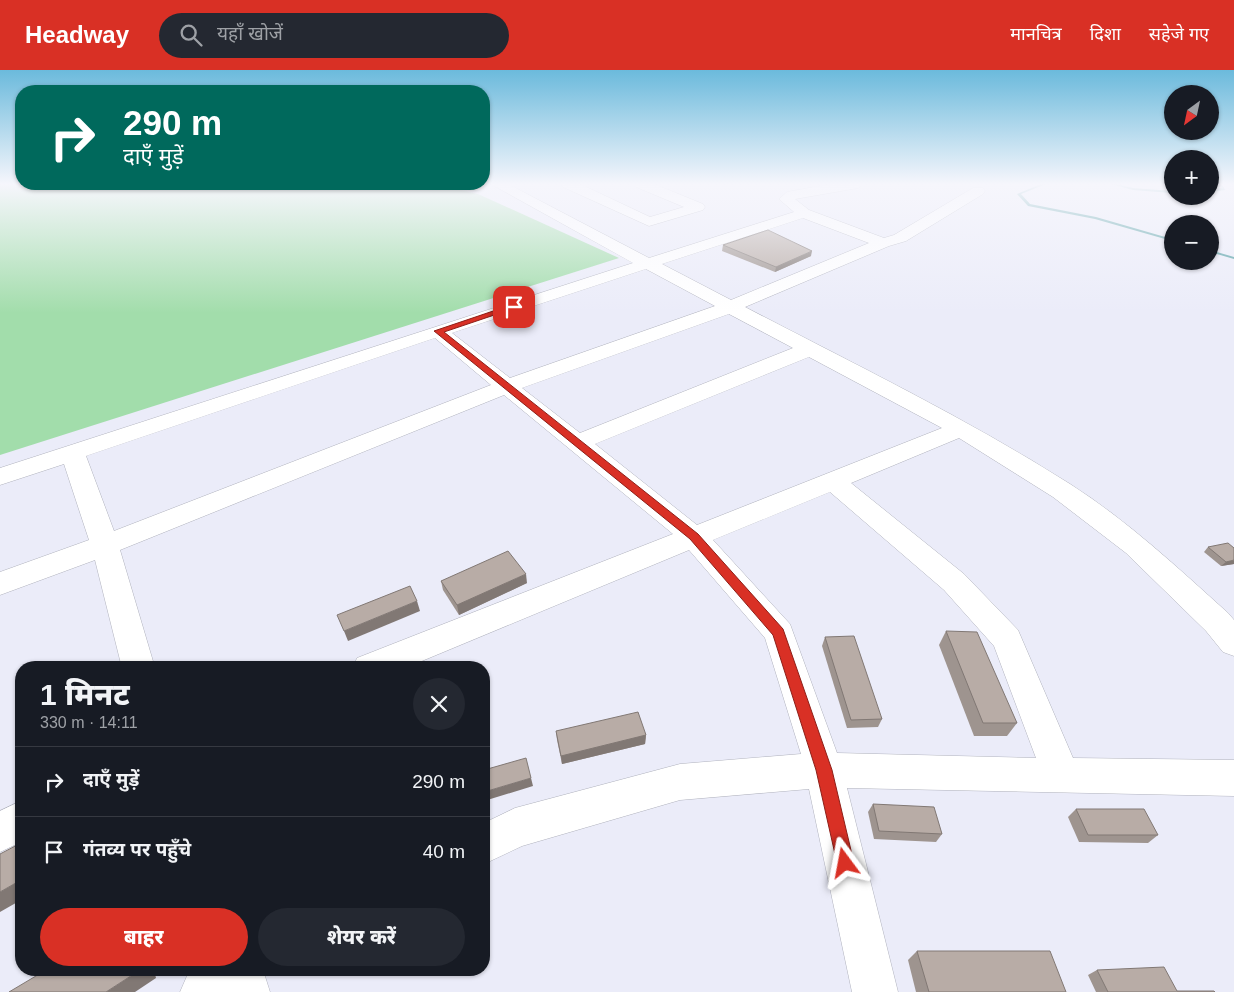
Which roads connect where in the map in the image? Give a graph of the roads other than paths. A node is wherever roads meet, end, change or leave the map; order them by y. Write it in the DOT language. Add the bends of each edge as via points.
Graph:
graph roads {
  1 [pos="599,227"];
  2 [pos="635,227"];
  3 [pos="760,227"];
  4 [pos="840,227"];
  5 [pos="918,227"];
  6 [pos="615,234"];
  7 [pos="883,243"];
  8 [pos="647,264"];
  9 [pos="730,307"];
  10 [pos="438,331"];
  11 [pos="810,349"];
  12 [pos="506,386"];
  13 [pos="961,429"];
  14 [pos="578,443"];
  15 [pos="73,454"];
  16 [pos="0,477"];
  17 [pos="833,481"];
  18 [pos="694,537"];
  19 [pos="105,545"];
  20 [pos="0,584"];
  21 [pos="1234,643"];
  22 [pos="137,661"];
  23 [pos="386,661"];
  24 [pos="824,770"];
  25 [pos="1062,776"];
  26 [pos="1234,778"];
  27 [pos="15,824"];
  28 [pos="0,832"];
  29 [pos="490,841"];
  30 [pos="229,976"];
  31 [pos="241,976"];
  32 [pos="203,992"];
  33 [pos="247,992"];
  34 [pos="875,992"];
  1 -- 6 [label="street"];
  2 -- 6 [label="street"];
  3 -- 8 [label="street"];
  4 -- 7 [label="street"];
  5 -- 7 [label="street"];
  6 -- 8 [label="street"];
  7 -- 9 [label="street"];
  8 -- 9 [label="street"];
  8 -- 10 [label="street"];
  9 -- 11 [label="street"];
  9 -- 12 [label="street"];
  10 -- 12 [label="street"];
  10 -- 15 [label="street"];
  11 -- 13 [label="street"];
  11 -- 14 [label="street"];
  12 -- 14 [label="street"];
  12 -- 19 [label="street"];
  13 -- 17 [label="street"];
  13 -- 21 [label="street" via="1062,491 1136,546 1217,622"];
  14 -- 18 [label="street"];
  15 -- 16 [label="street"];
  15 -- 19 [label="street"];
  17 -- 18 [label="street"];
  17 -- 25 [label="street" via="954,582 1007,639"];
  18 -- 23 [label="street"];
  18 -- 24 [label="street" via="779,633"];
  19 -- 20 [label="street"];
  19 -- 22 [label="street"];
  24 -- 25 [label="street"];
  24 -- 29 [label="street" via="680,782 515,828"];
  24 -- 34 [label="street"];
  25 -- 26 [label="street"];
  27 -- 28 [label="street"];
  30 -- 32 [label="street"];
  31 -- 33 [label="street"];
}
